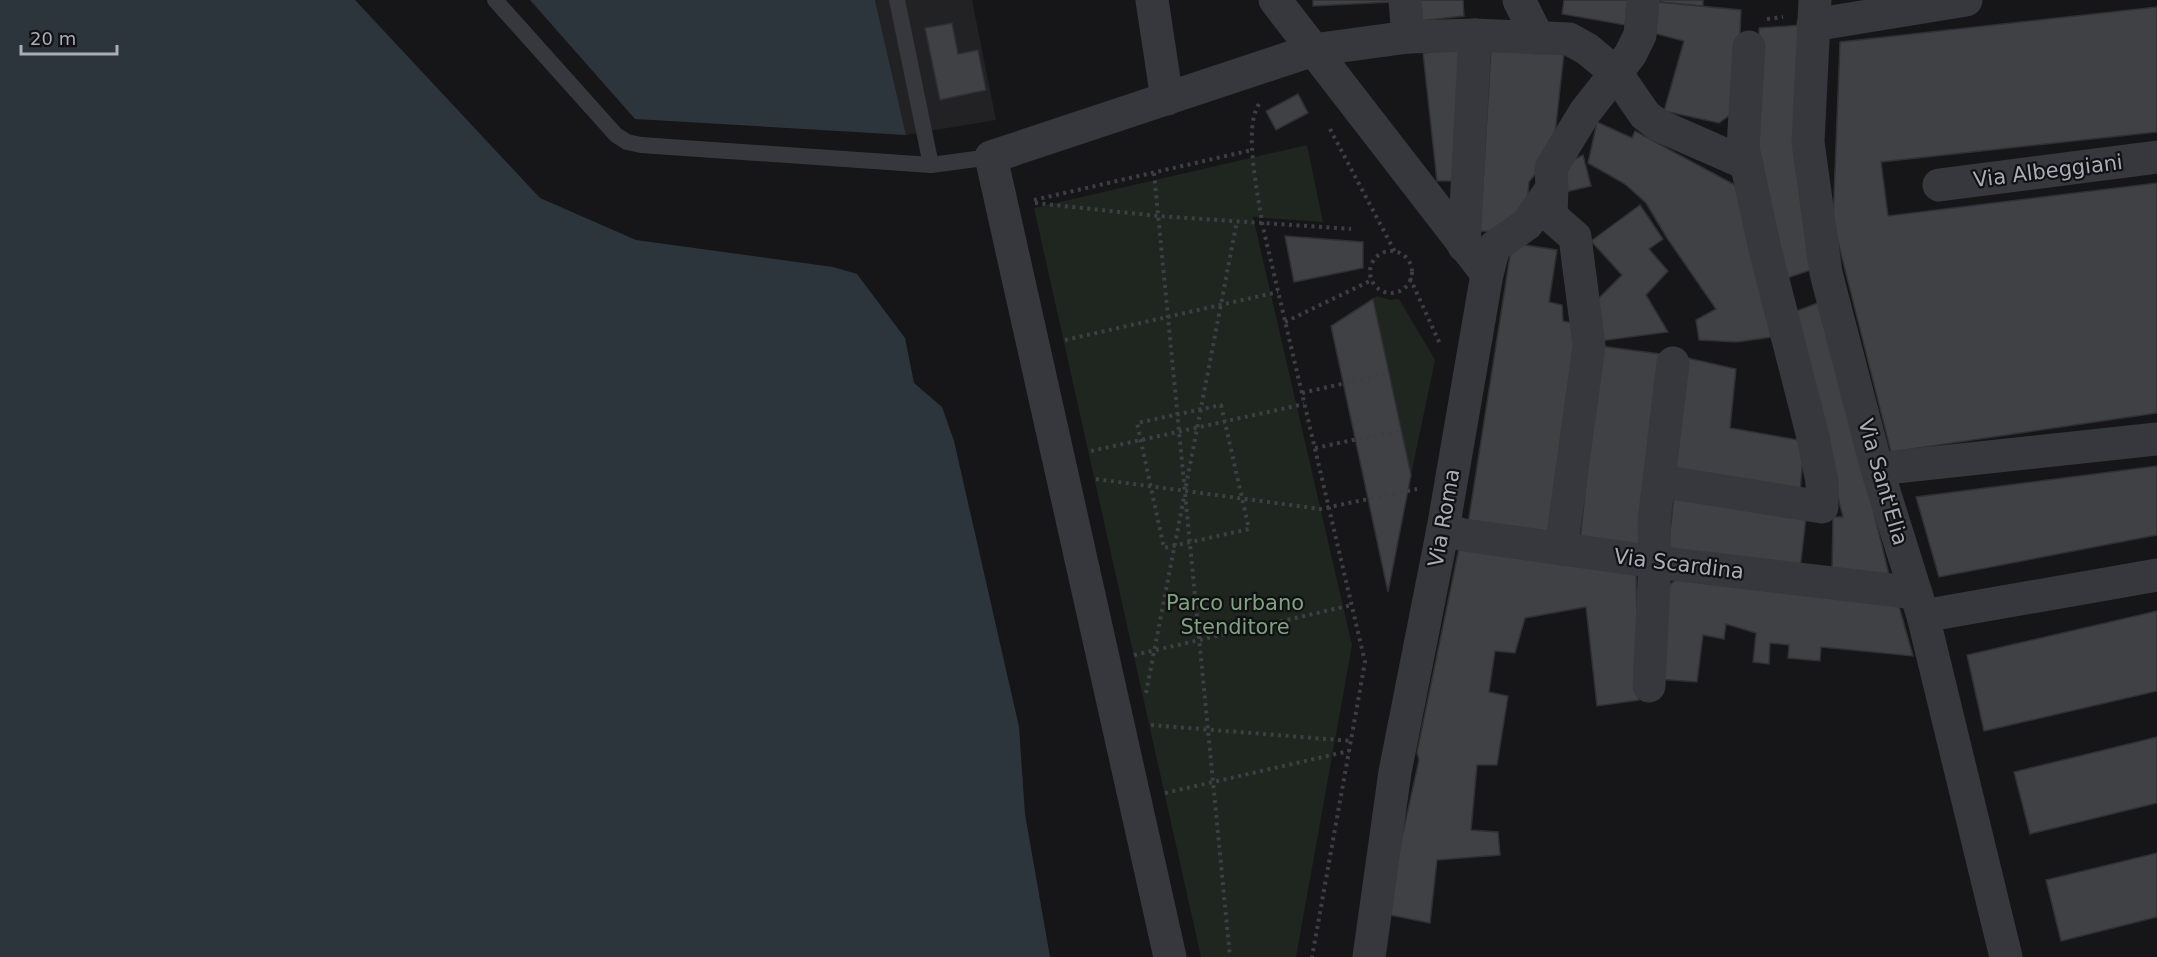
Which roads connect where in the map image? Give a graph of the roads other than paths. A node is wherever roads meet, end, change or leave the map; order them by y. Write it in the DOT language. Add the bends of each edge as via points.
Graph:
graph roads {
  1 [pos="495,0"];
  2 [pos="897,0"];
  3 [pos="1152,0"];
  4 [pos="1275,0"];
  5 [pos="1405,0"];
  6 [pos="1519,0"];
  7 [pos="1643,0"];
  8 [pos="1956,1"];
  9 [pos="1814,13"];
  10 [pos="1475,35"];
  11 [pos="1408,37"];
  12 [pos="1538,38"];
  13 [pos="1749,47"];
  14 [pos="1312,50"];
  15 [pos="1616,72"];
  16 [pos="1167,99"];
  17 [pos="991,157"];
  18 [pos="2157,157"];
  19 [pos="1747,164"];
  20 [pos="930,165"];
  21 [pos="1939,184"];
  22 [pos="1552,188"];
  23 [pos="1464,246"];
  24 [pos="1487,274"];
  25 [pos="1673,363"];
  26 [pos="2157,440"];
  27 [pos="1877,469"];
  28 [pos="1660,481"];
  29 [pos="1443,530"];
  30 [pos="1561,549"];
  31 [pos="1655,562"];
  32 [pos="2157,575"];
  33 [pos="1919,604"];
  34 [pos="1649,686"];
  35 [pos="1170,957"];
  36 [pos="1369,957"];
  37 [pos="2006,957"];
  1 -- 20 [label="lane" via="616,135 627,142"];
  2 -- 20 [label="lane"];
  3 -- 16 [label="street"];
  4 -- 14 [label="street"];
  5 -- 11 [label="street"];
  6 -- 12 [label="street"];
  7 -- 15 [label="street, Via Roma" via="1640,36"];
  8 -- 9 [label="street"];
  9 -- 27 [label="street, Via Sant'Elia" via="1808,142 1825,262"];
  10 -- 11 [label="street"];
  10 -- 12 [label="street"];
  10 -- 23 [label="street"];
  11 -- 14 [label="street"];
  12 -- 15 [label="street" via="1569,39"];
  13 -- 19 [label="street" via="1743,148"];
  14 -- 16 [label="street"];
  14 -- 23 [label="street"];
  15 -- 19 [label="street" via="1645,116"];
  15 -- 22 [label="street, Via Roma" via="1585,112 1551,168"];
  16 -- 17 [label="street"];
  17 -- 20 [label="lane"];
  17 -- 35 [label="street"];
  18 -- 21 [label="street, Via Albeggiani"];
  19 -- 28 [label="street" via="1813,437 1822,482 1822,507"];
  22 -- 24 [label="street, Via Roma" via="1527,224 1494,247"];
  22 -- 30 [label="street" via="1551,216 1575,237 1589,346"];
  23 -- 24 [label="street"];
  24 -- 29 [label="street, Via Roma"];
  25 -- 28 [label="street"];
  26 -- 27 [label="street"];
  27 -- 33 [label="street, Via Sant'Elia"];
  28 -- 31 [label="street" via="1654,521"];
  29 -- 30 [label="street, Via Scardina"];
  29 -- 36 [label="street, Via Roma" via="1395,772"];
  30 -- 31 [label="street, Via Scardina"];
  31 -- 33 [label="street, Via Scardina"];
  31 -- 34 [label="street"];
  32 -- 33 [label="street, Via Scardina"];
  33 -- 37 [label="street, Via Sant'Elia"];
}
